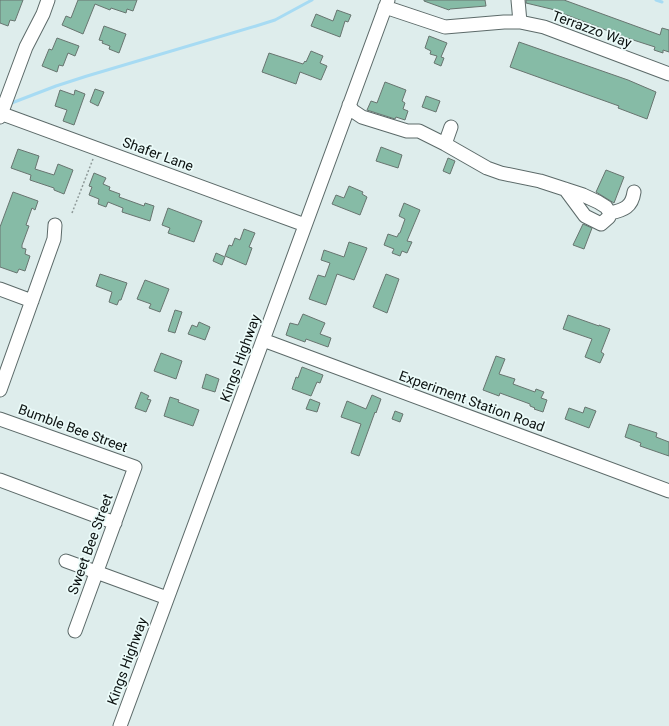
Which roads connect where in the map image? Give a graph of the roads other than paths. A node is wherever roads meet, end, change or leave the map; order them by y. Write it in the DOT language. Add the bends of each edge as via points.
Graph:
graph roads {
  1 [pos="48,0"];
  2 [pos="518,0"];
  3 [pos="386,3"];
  4 [pos="520,22"];
  5 [pos="669,74"];
  6 [pos="349,105"];
  7 [pos="0,115"];
  8 [pos="451,127"];
  9 [pos="445,144"];
  10 [pos="564,189"];
  11 [pos="634,192"];
  12 [pos="610,213"];
  13 [pos="55,225"];
  14 [pos="305,225"];
  15 [pos="0,289"];
  16 [pos="32,301"];
  17 [pos="263,340"];
  18 [pos="0,390"];
  19 [pos="0,419"];
  20 [pos="135,467"];
  21 [pos="0,480"];
  22 [pos="669,491"];
  23 [pos="115,523"];
  24 [pos="66,561"];
  25 [pos="97,572"];
  26 [pos="167,598"];
  27 [pos="75,631"];
  28 [pos="120,726"];
  1 -- 7 [label="street" via="26,47"];
  2 -- 4 [label="street"];
  3 -- 4 [label="street, Terrazzo Way" via="445,27"];
  3 -- 6 [label="street, Kings Highway"];
  4 -- 5 [label="street, Terrazzo Way" via="544,28"];
  6 -- 9 [label="street" via="362,117 407,131 419,131"];
  6 -- 14 [label="street, Kings Highway"];
  7 -- 14 [label="street, Shafer Lane"];
  8 -- 9 [label="street"];
  9 -- 10 [label="street" via="487,168"];
  10 -- 12 [label="street" via="598,202"];
  10 -- 12 [label="street" via="585,216 594,221 601,224"];
  11 -- 12 [label="street" via="633,199 625,208"];
  13 -- 16 [label="street" via="54,239"];
  14 -- 17 [label="street, Kings Highway"];
  15 -- 16 [label="street"];
  16 -- 18 [label="street"];
  17 -- 22 [label="street, Experiment Station Road"];
  17 -- 26 [label="street, Kings Highway"];
  19 -- 20 [label="street, Bumble Bee Street"];
  20 -- 23 [label="street, Sweet Bee Street"];
  21 -- 23 [label="street"];
  23 -- 25 [label="street, Sweet Bee Street"];
  24 -- 25 [label="street"];
  25 -- 26 [label="street"];
  25 -- 27 [label="street, Sweet Bee Street"];
  26 -- 28 [label="street, Kings Highway"];
}
